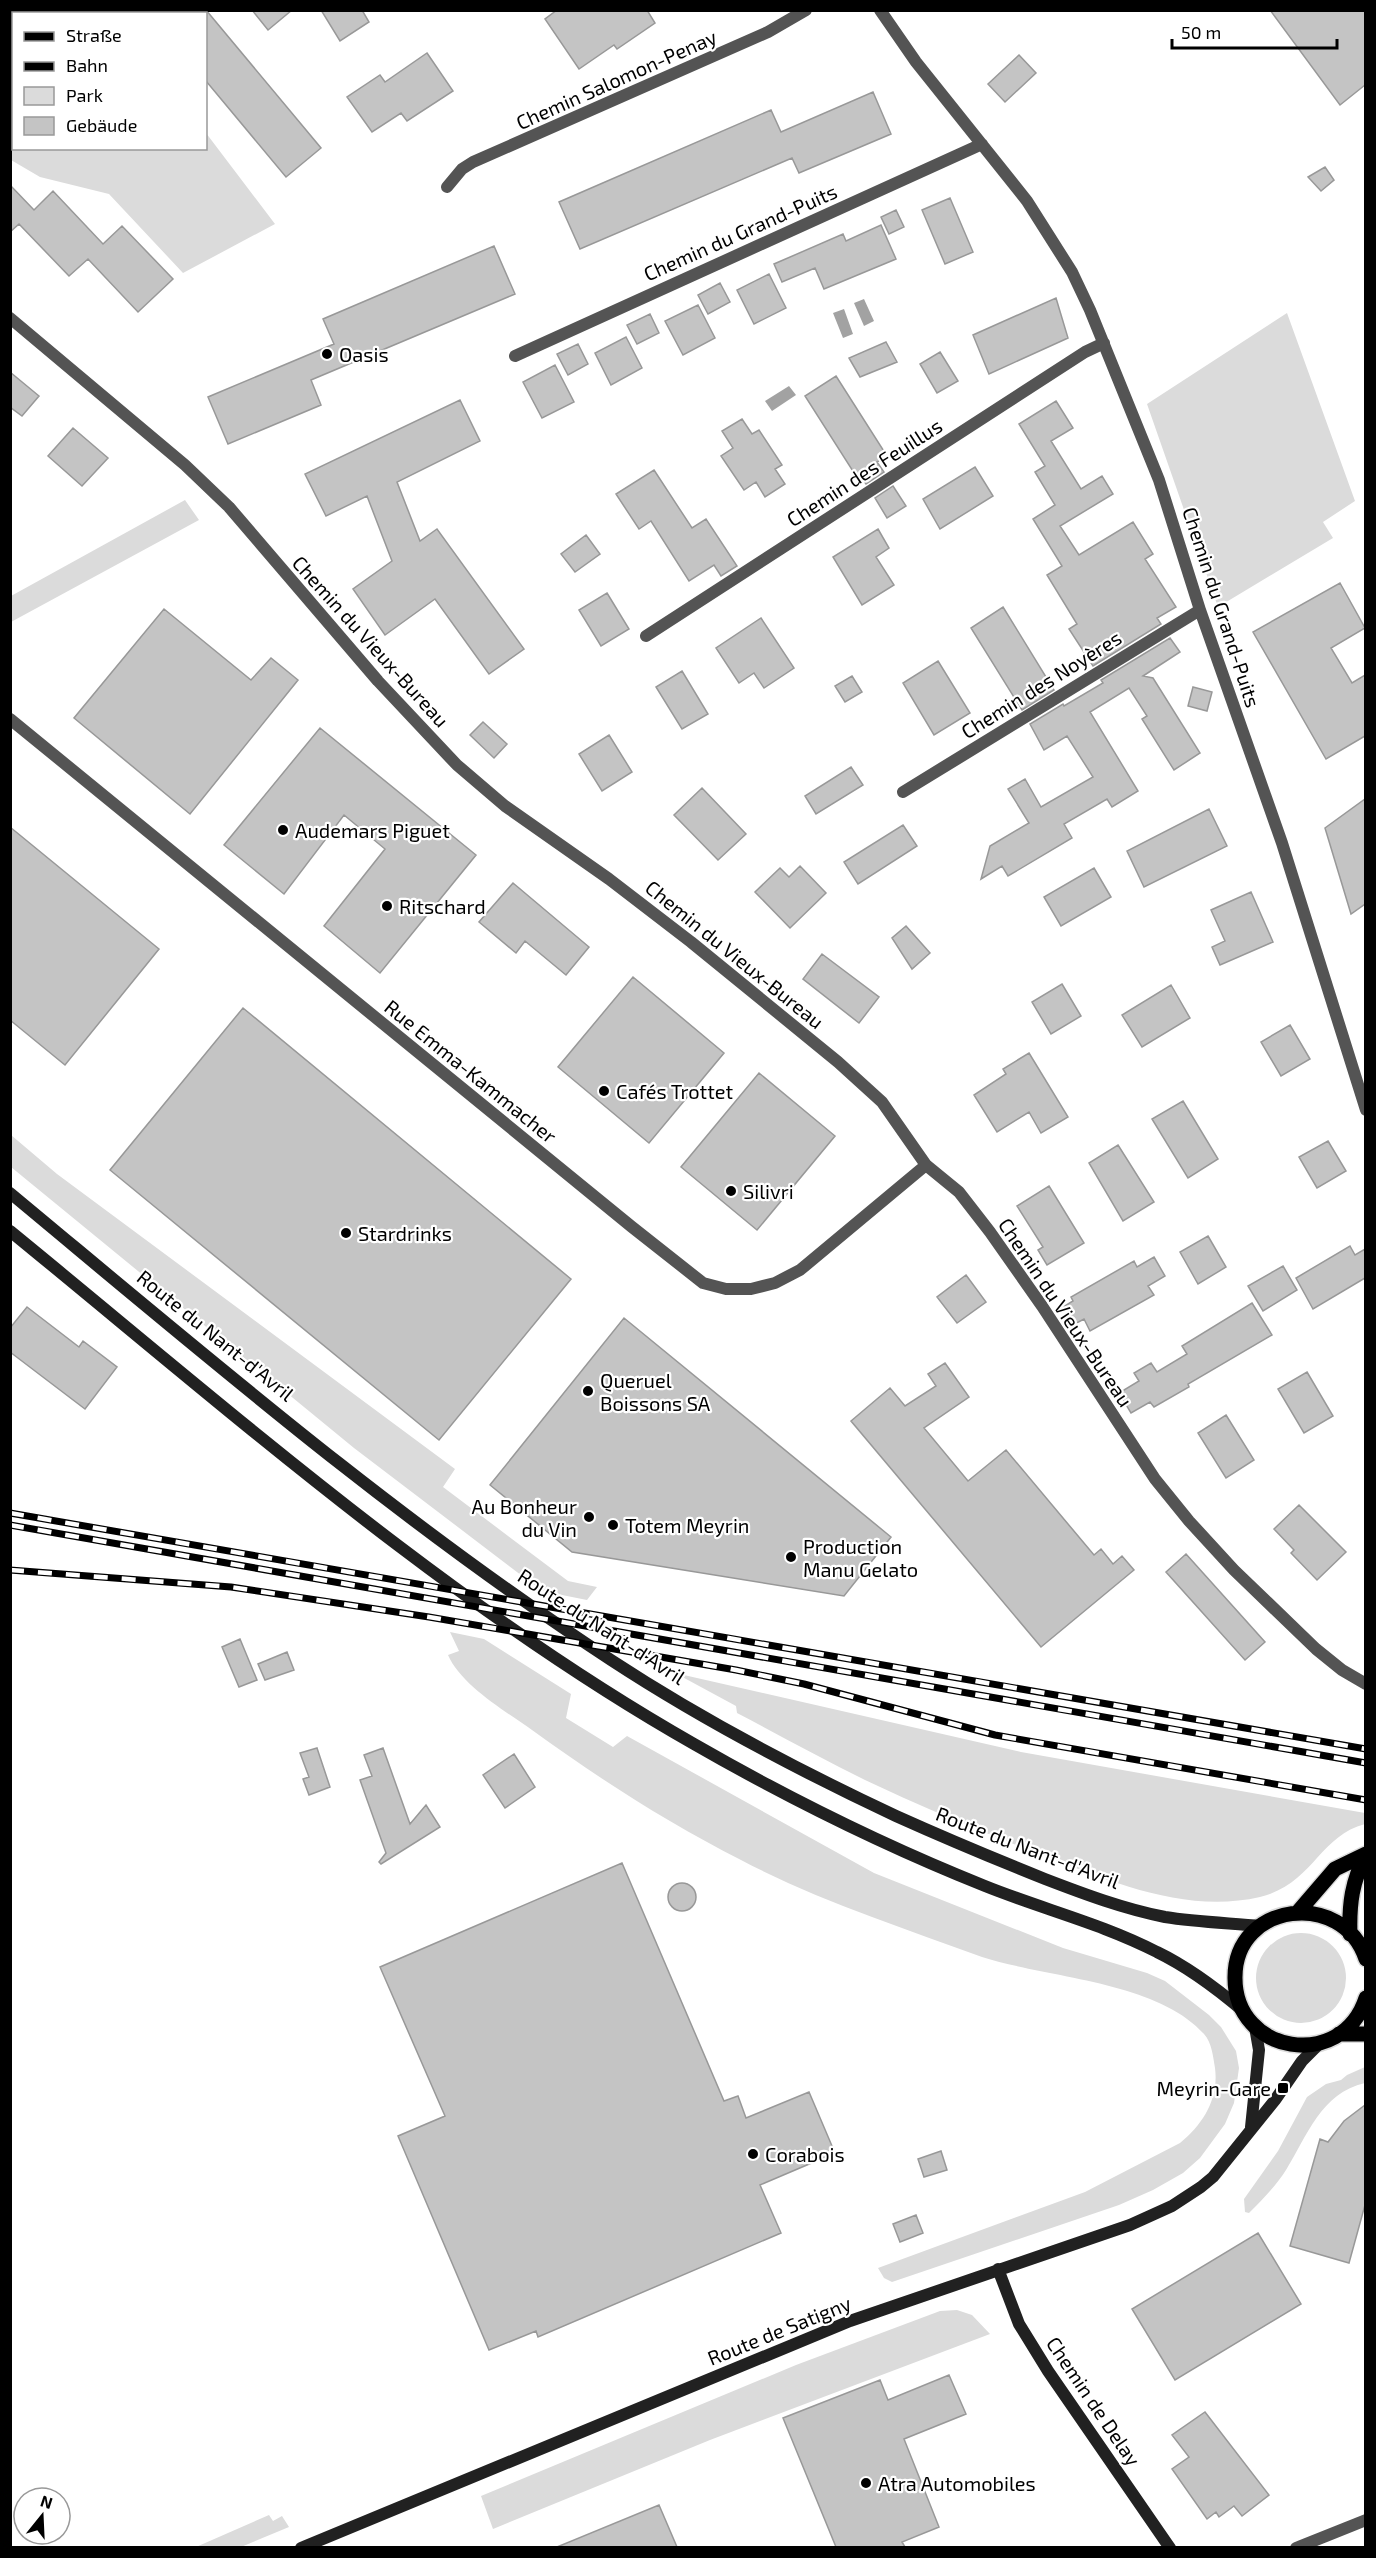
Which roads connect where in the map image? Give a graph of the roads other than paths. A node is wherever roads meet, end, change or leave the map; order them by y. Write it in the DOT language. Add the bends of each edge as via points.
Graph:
graph roads {
  1 [pos="806,10"];
  2 [pos="880,10"];
  3 [pos="982,144"];
  4 [pos="447,187"];
  5 [pos="10,318"];
  6 [pos="1104,344"];
  7 [pos="515,356"];
  8 [pos="1200,610"];
  9 [pos="646,636"];
  10 [pos="10,719"];
  11 [pos="903,792"];
  12 [pos="1365,1110"];
  13 [pos="926,1165"];
  14 [pos="10,1193"];
  15 [pos="10,1231"];
  16 [pos="1365,1684"];
  17 [pos="1365,1855"];
  18 [pos="1298,1912"];
  19 [pos="1261,1926"];
  20 [pos="1360,1947"];
  21 [pos="1365,1998"];
  22 [pos="1242,2010"];
  23 [pos="1255,2027"];
  24 [pos="1340,2034"];
  25 [pos="1365,2034"];
  26 [pos="1319,2043"];
  27 [pos="1251,2127"];
  28 [pos="998,2269"];
  29 [pos="1365,2520"];
  30 [pos="301,2547"];
  31 [pos="1170,2547"];
  32 [pos="1296,2547"];
  1 -- 4 [label="street, Chemin Salomon-Penay" via="768,32 472,162"];
  2 -- 3 [label="street, Chemin du Grand-Puits"];
  3 -- 6 [label="street, Chemin du Grand-Puits" via="1048,231 1072,272"];
  3 -- 7 [label="street, Chemin du Grand-Puits"];
  5 -- 13 [label="street, Chemin du Vieux-Bureau" via="230,507 378,681 457,765 505,806 691,942 844,1068 882,1102"];
  6 -- 8 [label="street, Chemin du Grand-Puits" via="1159,480"];
  6 -- 9 [label="street, Chemin des Feuillus" via="1085,352"];
  8 -- 11 [label="street, Chemin des Noyères"];
  8 -- 12 [label="street, Chemin du Grand-Puits" via="1277,829"];
  10 -- 13 [label="street, Rue Emma-Kammacher" via="703,1283 741,1289 775,1283 800,1270"];
  13 -- 16 [label="street, Chemin du Vieux-Bureau" via="974,1210 1155,1479 1189,1521 1316,1649"];
  14 -- 19 [label="main road, Route du Nant-d'Avril" via="383,1497 555,1623 706,1717 854,1796 1061,1885 1161,1916"];
  15 -- 22 [label="main road" via="363,1517 592,1682 692,1743 842,1823 987,1887 1161,1953"];
  17 -- 18 [label="main road" via="1335,1869"];
  17 -- 20 [label="main road" via="1353,1885 1350,1912"];
  18 -- 19 [label="main road" via="1278,1916"];
  18 -- 20 [label="main road" via="1325,1916"];
  19 -- 22 [label="main road" via="1247,1939 1236,1965 1236,1993"];
  21 -- 24 [label="main road" via="1354,2021"];
  22 -- 23 [label="main road"];
  23 -- 26 [label="main road" via="1285,2044"];
  23 -- 27 [label="main road, Route de Satigny" via="1258,2050"];
  24 -- 25 [label="main road"];
  24 -- 26 [label="main road"];
  26 -- 27 [label="main road, Route de Satigny"];
  27 -- 28 [label="main road, Route de Satigny" via="1226,2163 1202,2187 1172,2206 1131,2225"];
  28 -- 30 [label="main road, Route de Satigny" via="850,2321"];
  28 -- 31 [label="main road, Chemin de Delay" via="1019,2324 1048,2371"];
  29 -- 32 [label="street"];
}
